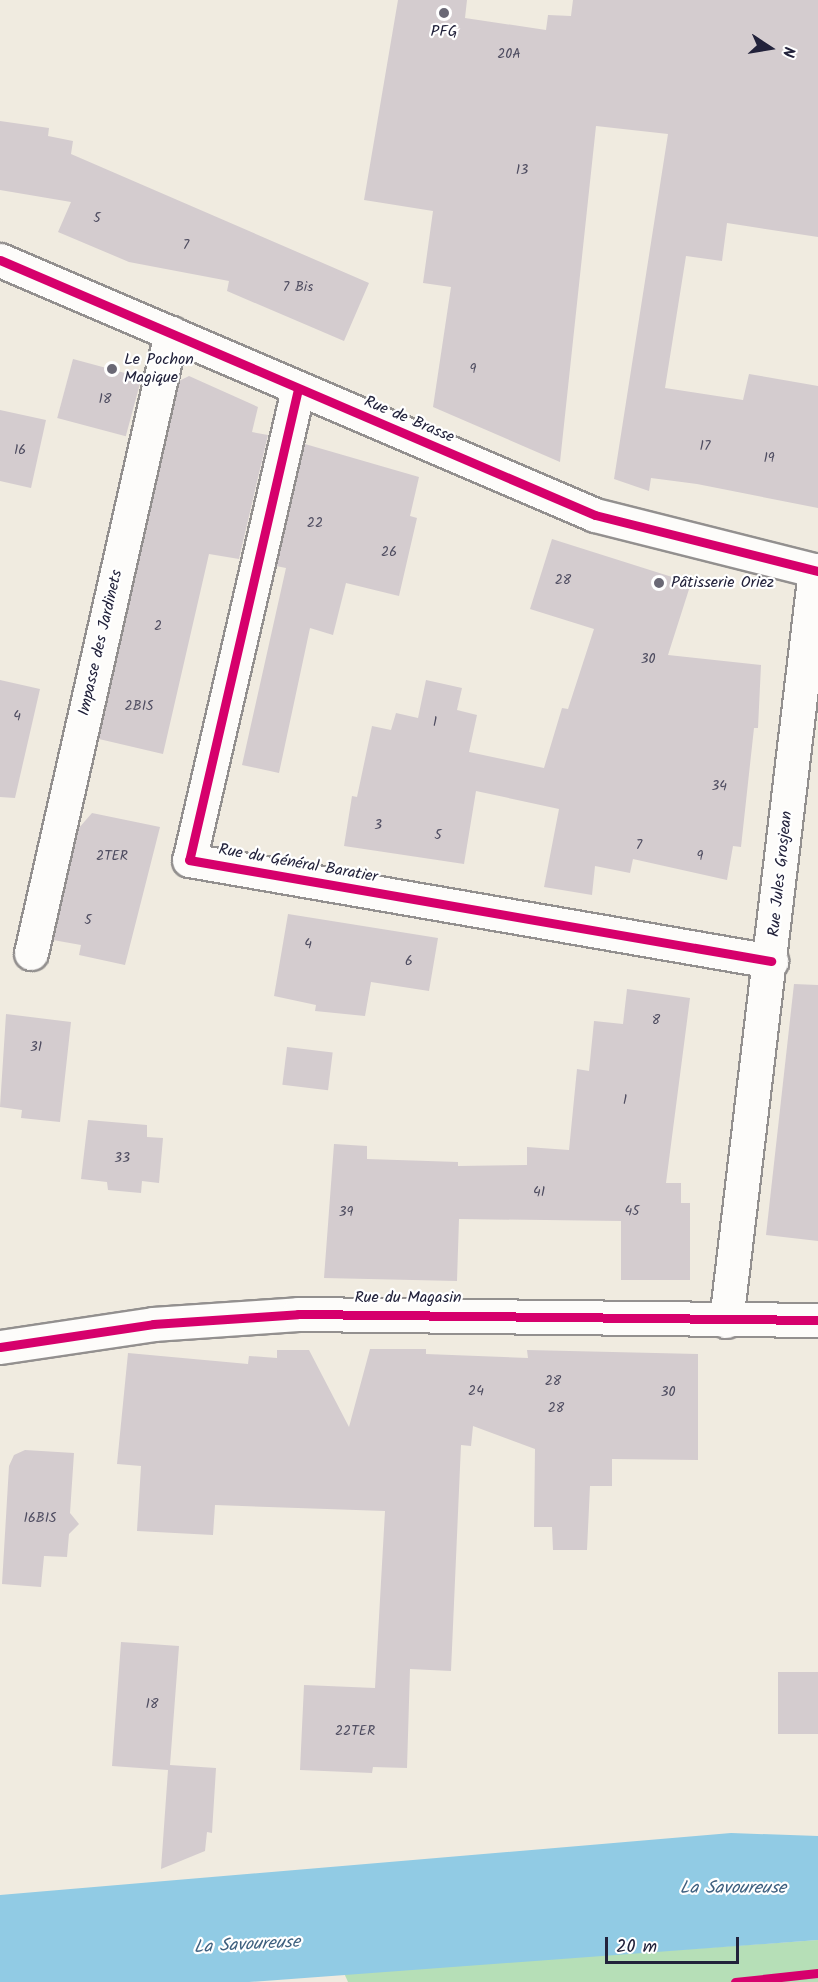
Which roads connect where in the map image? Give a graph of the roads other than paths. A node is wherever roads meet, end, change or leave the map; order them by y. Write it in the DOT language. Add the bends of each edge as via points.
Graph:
graph roads {
  1 [pos="0,260"];
  2 [pos="171,333"];
  3 [pos="298,389"];
  4 [pos="817,571"];
  5 [pos="31,953"];
  6 [pos="771,961"];
  7 [pos="818,1320"];
  8 [pos="726,1321"];
  9 [pos="0,1347"];
  1 -- 2 [label="street, Rue de Brasse"];
  2 -- 3 [label="street, Rue de Brasse"];
  2 -- 5 [label="street, Impasse des Jardinets"];
  3 -- 4 [label="street, Rue de Brasse" via="595,515"];
  3 -- 6 [label="street, Rue du Général Baratier" via="189,860"];
  4 -- 6 [label="street, Rue Jules Grosjean"];
  6 -- 8 [label="street, Rue Jules Grosjean"];
  7 -- 8 [label="street, Rue du Magasin"];
  8 -- 9 [label="street, Rue du Magasin" via="406,1312 298,1314 153,1324"];
}
